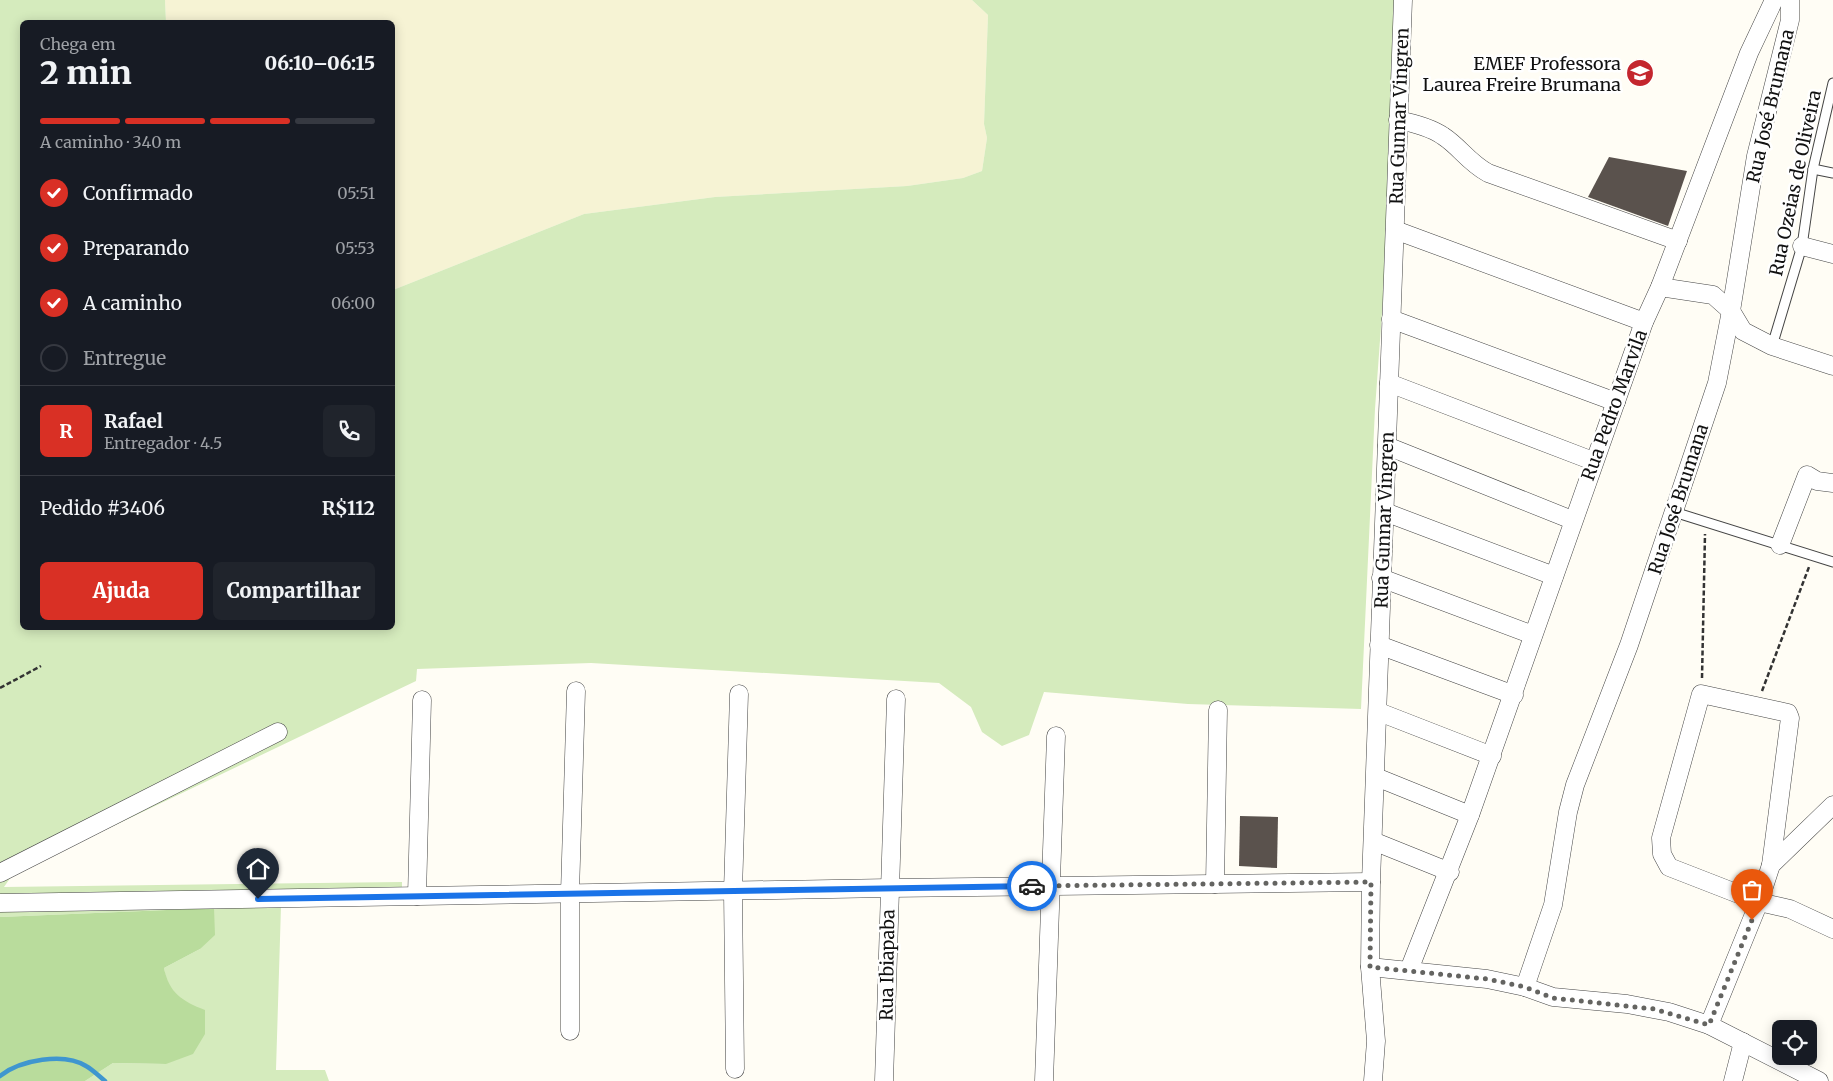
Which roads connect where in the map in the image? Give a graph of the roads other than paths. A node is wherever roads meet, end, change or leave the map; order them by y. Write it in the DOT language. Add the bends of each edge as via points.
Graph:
graph roads {
  1 [pos="1403,0"];
  2 [pos="1774,0"];
  3 [pos="1790,0"];
  4 [pos="1833,83"];
  5 [pos="1398,120"];
  6 [pos="1813,169"];
  7 [pos="1833,173"];
  8 [pos="1395,230"];
  9 [pos="1678,241"];
  10 [pos="1802,246"];
  11 [pos="1833,254"];
  12 [pos="1660,286"];
  13 [pos="1731,311"];
  14 [pos="1391,319"];
  15 [pos="1644,322"];
  16 [pos="1772,346"];
  17 [pos="1833,366"];
  18 [pos="1389,383"];
  19 [pos="1616,402"];
  20 [pos="1387,446"];
  21 [pos="1593,461"];
  22 [pos="1833,483"];
  23 [pos="1385,512"];
  24 [pos="1674,512"];
  25 [pos="1572,520"];
  26 [pos="1780,545"];
  27 [pos="1833,562"];
  28 [pos="1554,576"];
  29 [pos="1381,578"];
  30 [pos="1533,635"];
  31 [pos="1379,645"];
  32 [pos="576,691"];
  33 [pos="739,694"];
  34 [pos="1514,696"];
  35 [pos="896,699"];
  36 [pos="422,700"];
  37 [pos="1218,710"];
  38 [pos="1379,712"];
  39 [pos="278,732"];
  40 [pos="1056,736"];
  41 [pos="1492,756"];
  42 [pos="1376,777"];
  43 [pos="1833,805"];
  44 [pos="1470,815"];
  45 [pos="1373,841"];
  46 [pos="1771,865"];
  47 [pos="1450,872"];
  48 [pos="0,873"];
  49 [pos="1371,882"];
  50 [pos="1215,884"];
  51 [pos="1050,886"];
  52 [pos="889,888"];
  53 [pos="733,890"];
  54 [pos="570,893"];
  55 [pos="417,896"];
  56 [pos="1760,902"];
  57 [pos="0,903"];
  58 [pos="1833,929"];
  59 [pos="1370,967"];
  60 [pos="1409,970"];
  61 [pos="1525,987"];
  62 [pos="1709,1025"];
  63 [pos="570,1030"];
  64 [pos="1743,1042"];
  65 [pos="735,1069"];
  66 [pos="884,1081"];
  67 [pos="1044,1081"];
  68 [pos="1374,1081"];
  69 [pos="1733,1081"];
  70 [pos="1819,1081"];
  1 -- 5 [label="street, Rua Gunnar Vingren"];
  2 -- 9 [label="street, Rua Pedro Marvila" via="1749,53"];
  3 -- 13 [label="street, Rua José Brumana" via="1790,20 1756,156"];
  4 -- 6 [label="lane, Rua Ozeias de Oliveira"];
  5 -- 8 [label="street, Rua Gunnar Vingren"];
  5 -- 9 [label="street" via="1444,137 1488,174"];
  6 -- 7 [label="lane"];
  6 -- 10 [label="lane, Rua Ozeias de Oliveira"];
  8 -- 14 [label="street, Rua Gunnar Vingren"];
  8 -- 15 [label="street"];
  9 -- 12 [label="street, Rua Pedro Marvila"];
  10 -- 11 [label="street"];
  10 -- 16 [label="lane, Rua Ozeias de Oliveira"];
  12 -- 13 [label="street" via="1713,295"];
  12 -- 15 [label="street, Rua Pedro Marvila"];
  13 -- 16 [label="street" via="1743,331"];
  13 -- 24 [label="street, Rua José Brumana" via="1716,382"];
  14 -- 18 [label="street, Rua Gunnar Vingren"];
  14 -- 19 [label="street"];
  15 -- 19 [label="street, Rua Pedro Marvila"];
  16 -- 17 [label="street"];
  18 -- 20 [label="street, Rua Gunnar Vingren"];
  18 -- 21 [label="street"];
  19 -- 21 [label="street, Rua Pedro Marvila"];
  20 -- 23 [label="street, Rua Gunnar Vingren"];
  20 -- 25 [label="street"];
  21 -- 25 [label="street, Rua Pedro Marvila"];
  22 -- 26 [label="street" via="1817,481 1807,475"];
  23 -- 28 [label="street"];
  23 -- 29 [label="street, Rua Gunnar Vingren"];
  24 -- 26 [label="lane"];
  24 -- 61 [label="street, Rua José Brumana" via="1629,645 1575,785 1553,904"];
  25 -- 28 [label="street, Rua Pedro Marvila"];
  26 -- 27 [label="lane" via="1812,558"];
  28 -- 30 [label="street, Rua Pedro Marvila"];
  29 -- 30 [label="street"];
  29 -- 31 [label="street, Rua Gunnar Vingren"];
  30 -- 34 [label="street, Rua Pedro Marvila"];
  31 -- 34 [label="street"];
  31 -- 38 [label="street, Rua Gunnar Vingren"];
  32 -- 54 [label="street"];
  33 -- 53 [label="street"];
  34 -- 41 [label="street, Rua Pedro Marvila"];
  35 -- 52 [label="street, Rua Ibiapaba"];
  36 -- 55 [label="street"];
  37 -- 50 [label="street"];
  38 -- 41 [label="street"];
  38 -- 42 [label="street, Rua Gunnar Vingren"];
  39 -- 48 [label="street"];
  40 -- 51 [label="street"];
  41 -- 44 [label="street, Rua Pedro Marvila"];
  42 -- 44 [label="street"];
  42 -- 45 [label="street, Rua Gunnar Vingren"];
  43 -- 46 [label="street"];
  44 -- 47 [label="street, Rua Pedro Marvila"];
  45 -- 47 [label="street"];
  45 -- 49 [label="street, Rua Gunnar Vingren"];
  46 -- 56 [label="street"];
  46 -- 56 [label="street" via="1790,718 1784,710 1701,694 1660,838 1662,854 1669,867"];
  47 -- 60 [label="street, Rua Pedro Marvila"];
  49 -- 50 [label="street"];
  49 -- 59 [label="street, Rua Gunnar Vingren"];
  50 -- 51 [label="street"];
  51 -- 52 [label="street"];
  51 -- 67 [label="street"];
  52 -- 53 [label="street"];
  52 -- 66 [label="street, Rua Ibiapaba"];
  53 -- 54 [label="street"];
  53 -- 65 [label="street"];
  54 -- 55 [label="street"];
  54 -- 63 [label="street"];
  55 -- 57 [label="street"];
  56 -- 58 [label="street" via="1790,909"];
  56 -- 62 [label="street"];
  59 -- 60 [label="street"];
  59 -- 68 [label="street, Rua Gunnar Vingren" via="1376,1041"];
  60 -- 61 [label="street"];
  61 -- 62 [label="street" via="1553,998 1654,1009"];
  62 -- 64 [label="street"];
  64 -- 69 [label="street"];
  64 -- 70 [label="street"];
}
